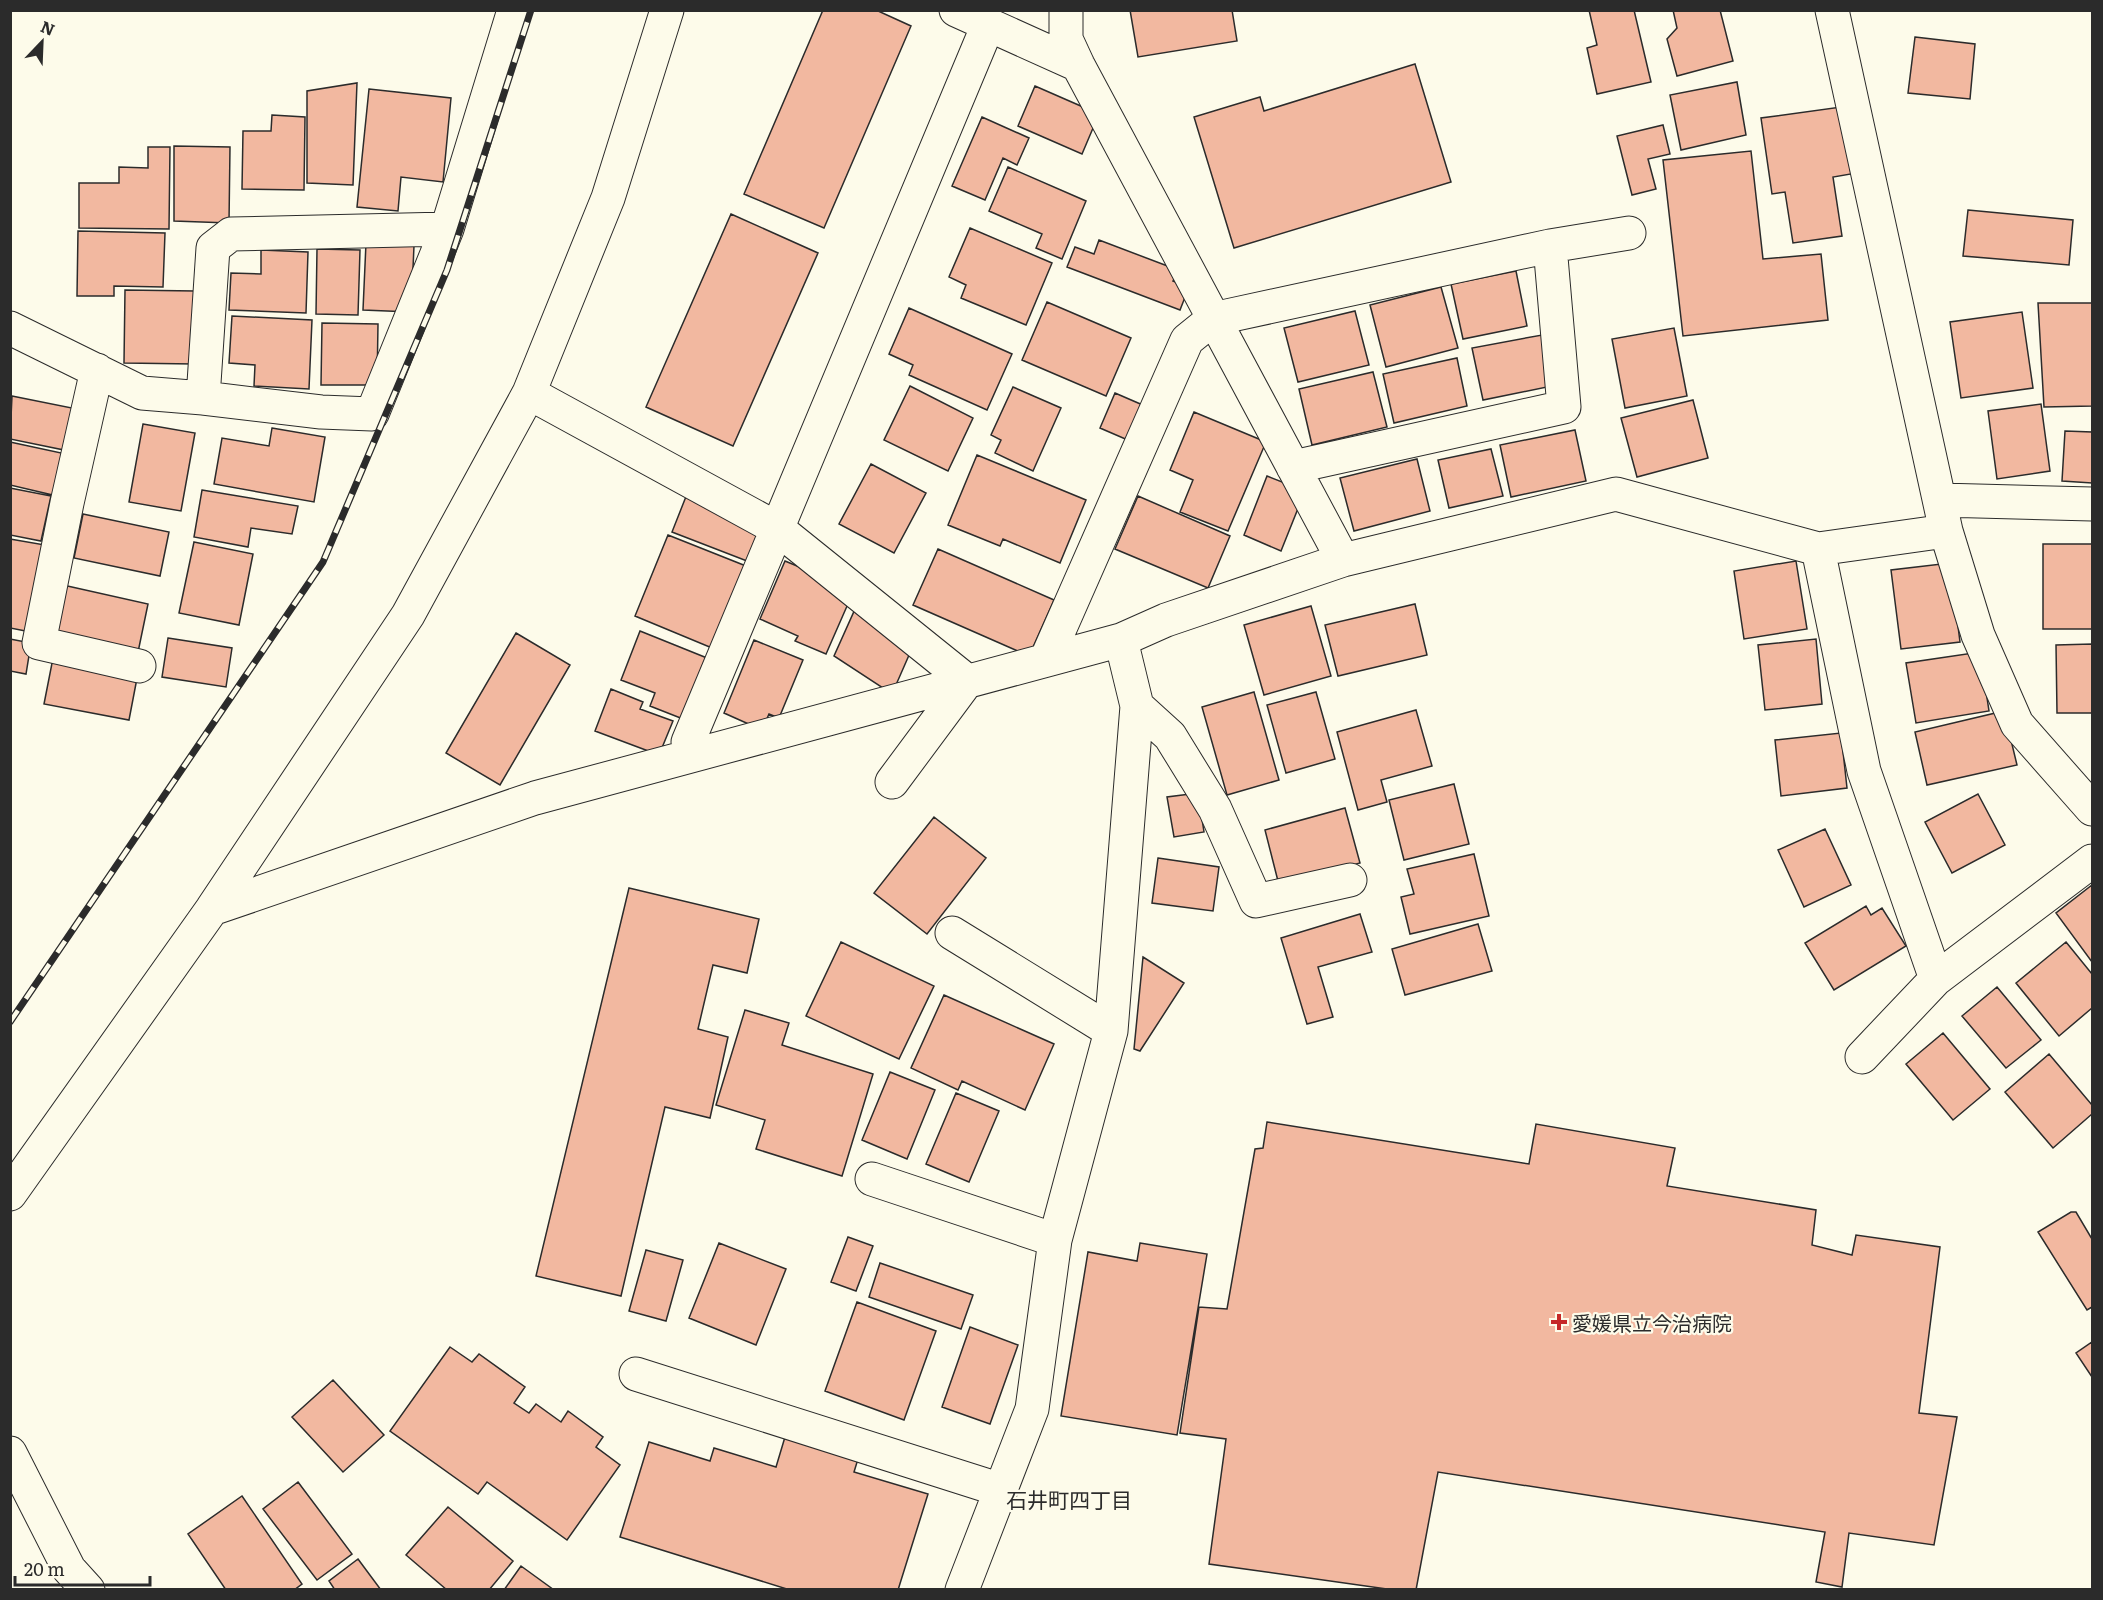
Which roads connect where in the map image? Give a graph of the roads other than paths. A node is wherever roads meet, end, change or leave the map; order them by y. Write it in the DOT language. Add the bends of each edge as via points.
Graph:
graph roads {
  1 [pos="514,10"];
  2 [pos="667,10"];
  3 [pos="956,10"];
  4 [pos="1066,10"];
  5 [pos="1832,10"];
  6 [pos="988,25"];
  7 [pos="1078,65"];
  8 [pos="447,229"];
  9 [pos="1629,232"];
  10 [pos="1550,246"];
  11 [pos="1213,319"];
  12 [pos="10,327"];
  13 [pos="97,370"];
  14 [pos="529,393"];
  15 [pos="203,398"];
  16 [pos="1293,467"];
  17 [pos="2092,504"];
  18 [pos="1943,516"];
  19 [pos="778,528"];
  20 [pos="1818,549"];
  21 [pos="1343,560"];
  22 [pos="1121,640"];
  23 [pos="1046,660"];
  24 [pos="139,666"];
  25 [pos="967,681"];
  26 [pos="1137,706"];
  27 [pos="688,742"];
  28 [pos="892,782"];
  29 [pos="2092,809"];
  30 [pos="2092,861"];
  31 [pos="1350,880"];
  32 [pos="212,909"];
  33 [pos="952,933"];
  34 [pos="1936,979"];
  35 [pos="1111,1031"];
  36 [pos="1862,1057"];
  37 [pos="872,1179"];
  38 [pos="10,1194"];
  39 [pos="1055,1240"];
  40 [pos="636,1374"];
  41 [pos="10,1453"];
  42 [pos="1001,1490"];
  43 [pos="88,1590"];
  44 [pos="962,1590"];
  1 -- 8 [label="street"];
  2 -- 14 [label="street" via="608,198"];
  3 -- 6 [label="street"];
  4 -- 7 [label="street" via="1066,39"];
  5 -- 18 [label="street"];
  6 -- 7 [label="street"];
  6 -- 19 [label="street"];
  7 -- 11 [label="street"];
  8 -- 15 [label="street" via="372,414"];
  8 -- 15 [label="street" via="231,234 213,248"];
  9 -- 10 [label="street"];
  10 -- 11 [label="street"];
  10 -- 16 [label="street" via="1564,406"];
  11 -- 16 [label="street"];
  11 -- 23 [label="street" via="1187,340"];
  12 -- 13 [label="street"];
  13 -- 15 [label="street" via="142,393"];
  13 -- 24 [label="street" via="39,644"];
  14 -- 19 [label="street"];
  14 -- 32 [label="street" via="408,615"];
  16 -- 21 [label="street"];
  17 -- 18 [label="street"];
  18 -- 20 [label="street"];
  18 -- 29 [label="street" via="1978,635 2017,724"];
  19 -- 25 [label="street"];
  19 -- 27 [label="street"];
  20 -- 21 [label="street" via="1616,494"];
  20 -- 34 [label="street" via="1864,771"];
  21 -- 22 [label="street"];
  22 -- 23 [label="street"];
  22 -- 26 [label="street"];
  23 -- 25 [label="street"];
  25 -- 28 [label="street"];
  25 -- 32 [label="street" via="535,798"];
  26 -- 31 [label="street" via="1176,745 1215,809 1256,901"];
  26 -- 35 [label="street"];
  30 -- 34 [label="street"];
  32 -- 38 [label="street"];
  33 -- 35 [label="street"];
  34 -- 36 [label="street"];
  35 -- 39 [label="street"];
  37 -- 39 [label="street"];
  39 -- 42 [label="street" via="1032,1409"];
  40 -- 42 [label="street"];
  41 -- 43 [label="street" via="69,1569"];
  42 -- 44 [label="street"];
}
